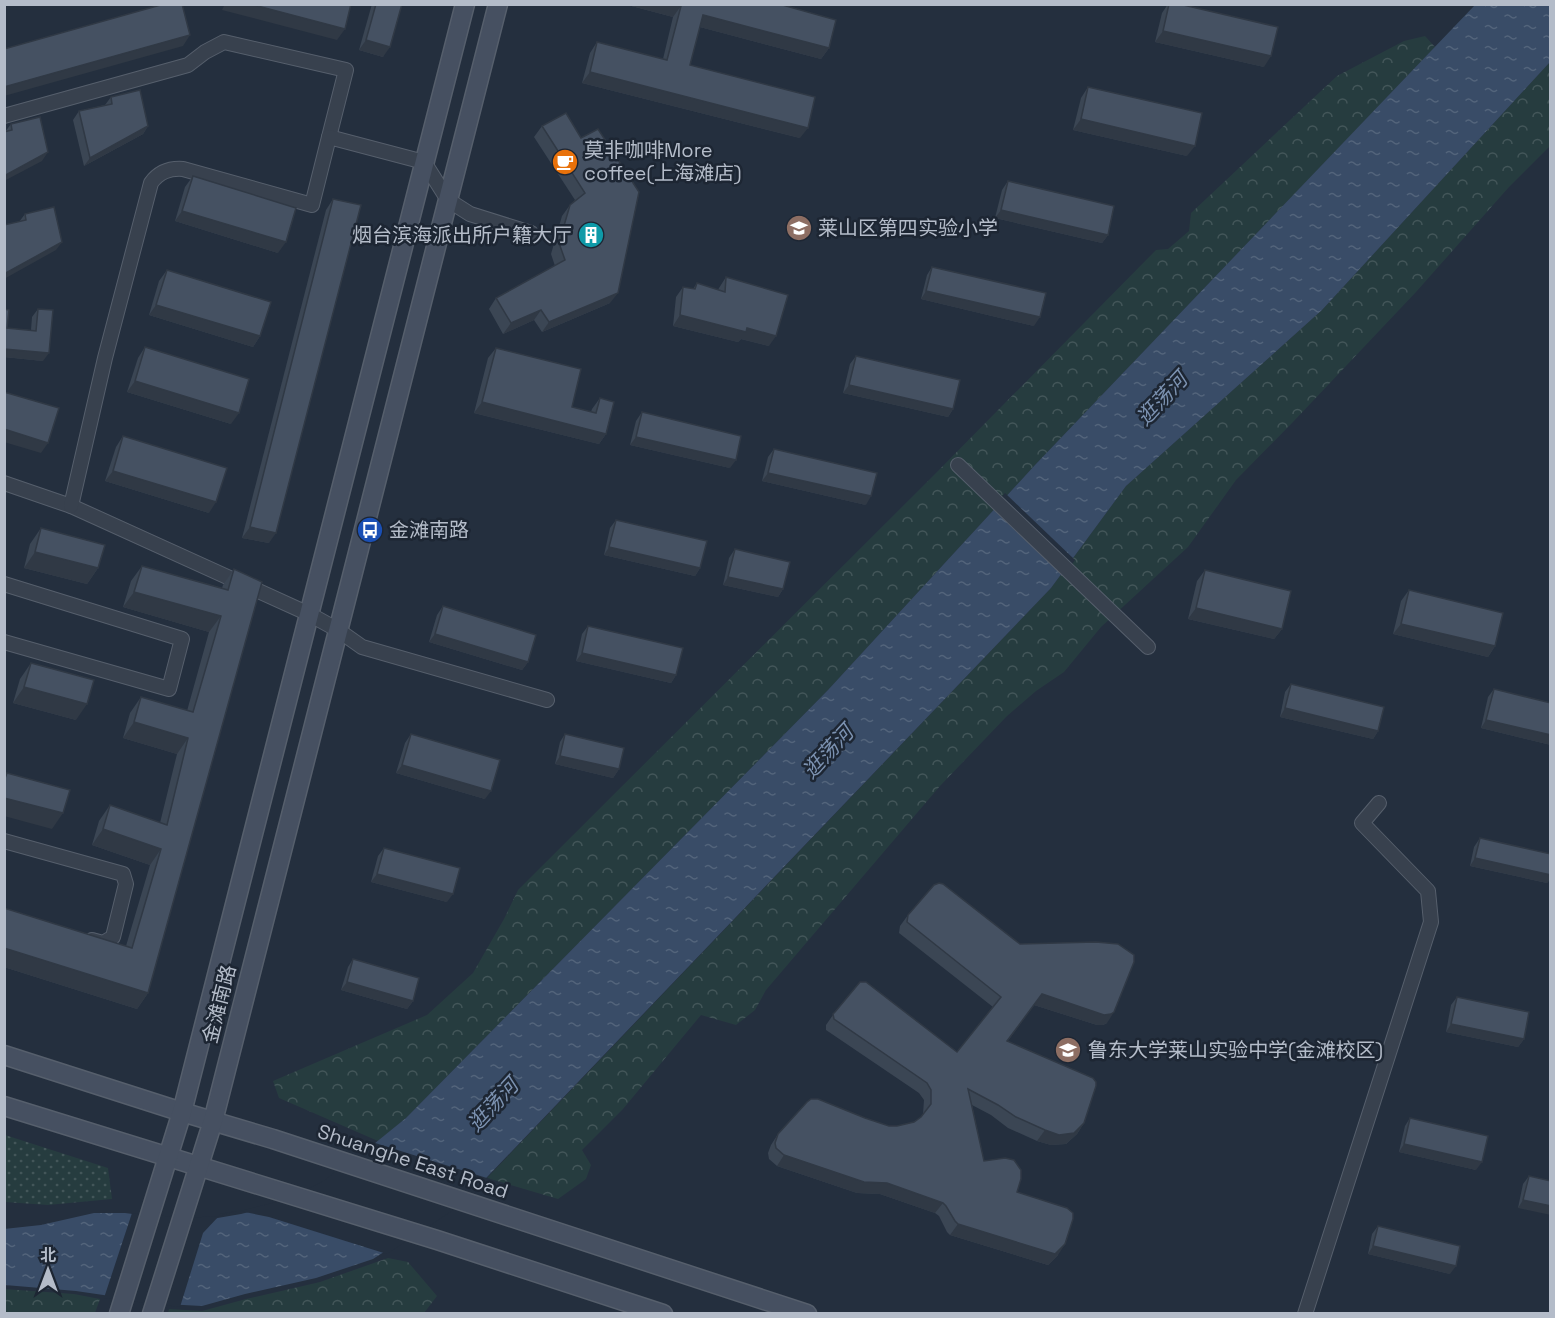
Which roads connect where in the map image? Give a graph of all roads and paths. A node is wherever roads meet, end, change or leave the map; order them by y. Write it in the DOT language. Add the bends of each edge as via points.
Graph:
graph roads {
  1 [pos="465,4"];
  2 [pos="498,4"];
  3 [pos="4,116"];
  4 [pos="330,137"];
  5 [pos="424,162"];
  6 [pos="448,200"];
  7 [pos="531,233"];
  8 [pos="958,465"];
  9 [pos="4,483"];
  10 [pos="71,506"];
  11 [pos="4,584"];
  12 [pos="309,614"];
  13 [pos="338,630"];
  14 [pos="4,642"];
  15 [pos="1148,647"];
  16 [pos="547,700"];
  17 [pos="1379,803"];
  18 [pos="4,842"];
  19 [pos="81,936"];
  20 [pos="4,1055"];
  21 [pos="4,1106"];
  22 [pos="182,1112"];
  23 [pos="213,1121"];
  24 [pos="167,1158"];
  25 [pos="198,1167"];
  26 [pos="121,1307"];
  27 [pos="153,1309"];
  28 [pos="663,1314"];
  29 [pos="807,1314"];
  30 [pos="1305,1314"];
  1 -- 5 [label="street, 金滩南路"];
  2 -- 6 [label="street, 金滩南路"];
  3 -- 4 [label="street" via="188,65 224,42 346,70"];
  4 -- 5 [label="street"];
  4 -- 10 [label="street" via="312,205 183,169 166,170 151,183"];
  5 -- 6 [label="street"];
  5 -- 12 [label="street, 金滩南路"];
  6 -- 7 [label="street" via="470,214"];
  6 -- 13 [label="street, 金滩南路"];
  8 -- 15 [label="street"];
  9 -- 10 [label="street"];
  10 -- 12 [label="street"];
  11 -- 14 [label="street" via="182,639 169,689"];
  12 -- 13 [label="street"];
  12 -- 22 [label="street, 金滩南路"];
  13 -- 16 [label="street" via="362,647"];
  13 -- 23 [label="street, 金滩南路"];
  17 -- 30 [label="street" via="1362,824 1428,891 1431,922"];
  18 -- 19 [label="street" via="123,874 126,884 113,937 103,943"];
  20 -- 22 [label="street, Shuanghe East Road"];
  21 -- 24 [label="street"];
  22 -- 23 [label="street, Shuanghe East Road"];
  22 -- 24 [label="street, 金滩南路"];
  23 -- 25 [label="street, 金滩南路"];
  23 -- 29 [label="street, Shuanghe East Road"];
  24 -- 25 [label="street"];
  24 -- 26 [label="street, 金滩南路"];
  25 -- 27 [label="street, 金滩南路"];
  25 -- 28 [label="street"];
}
